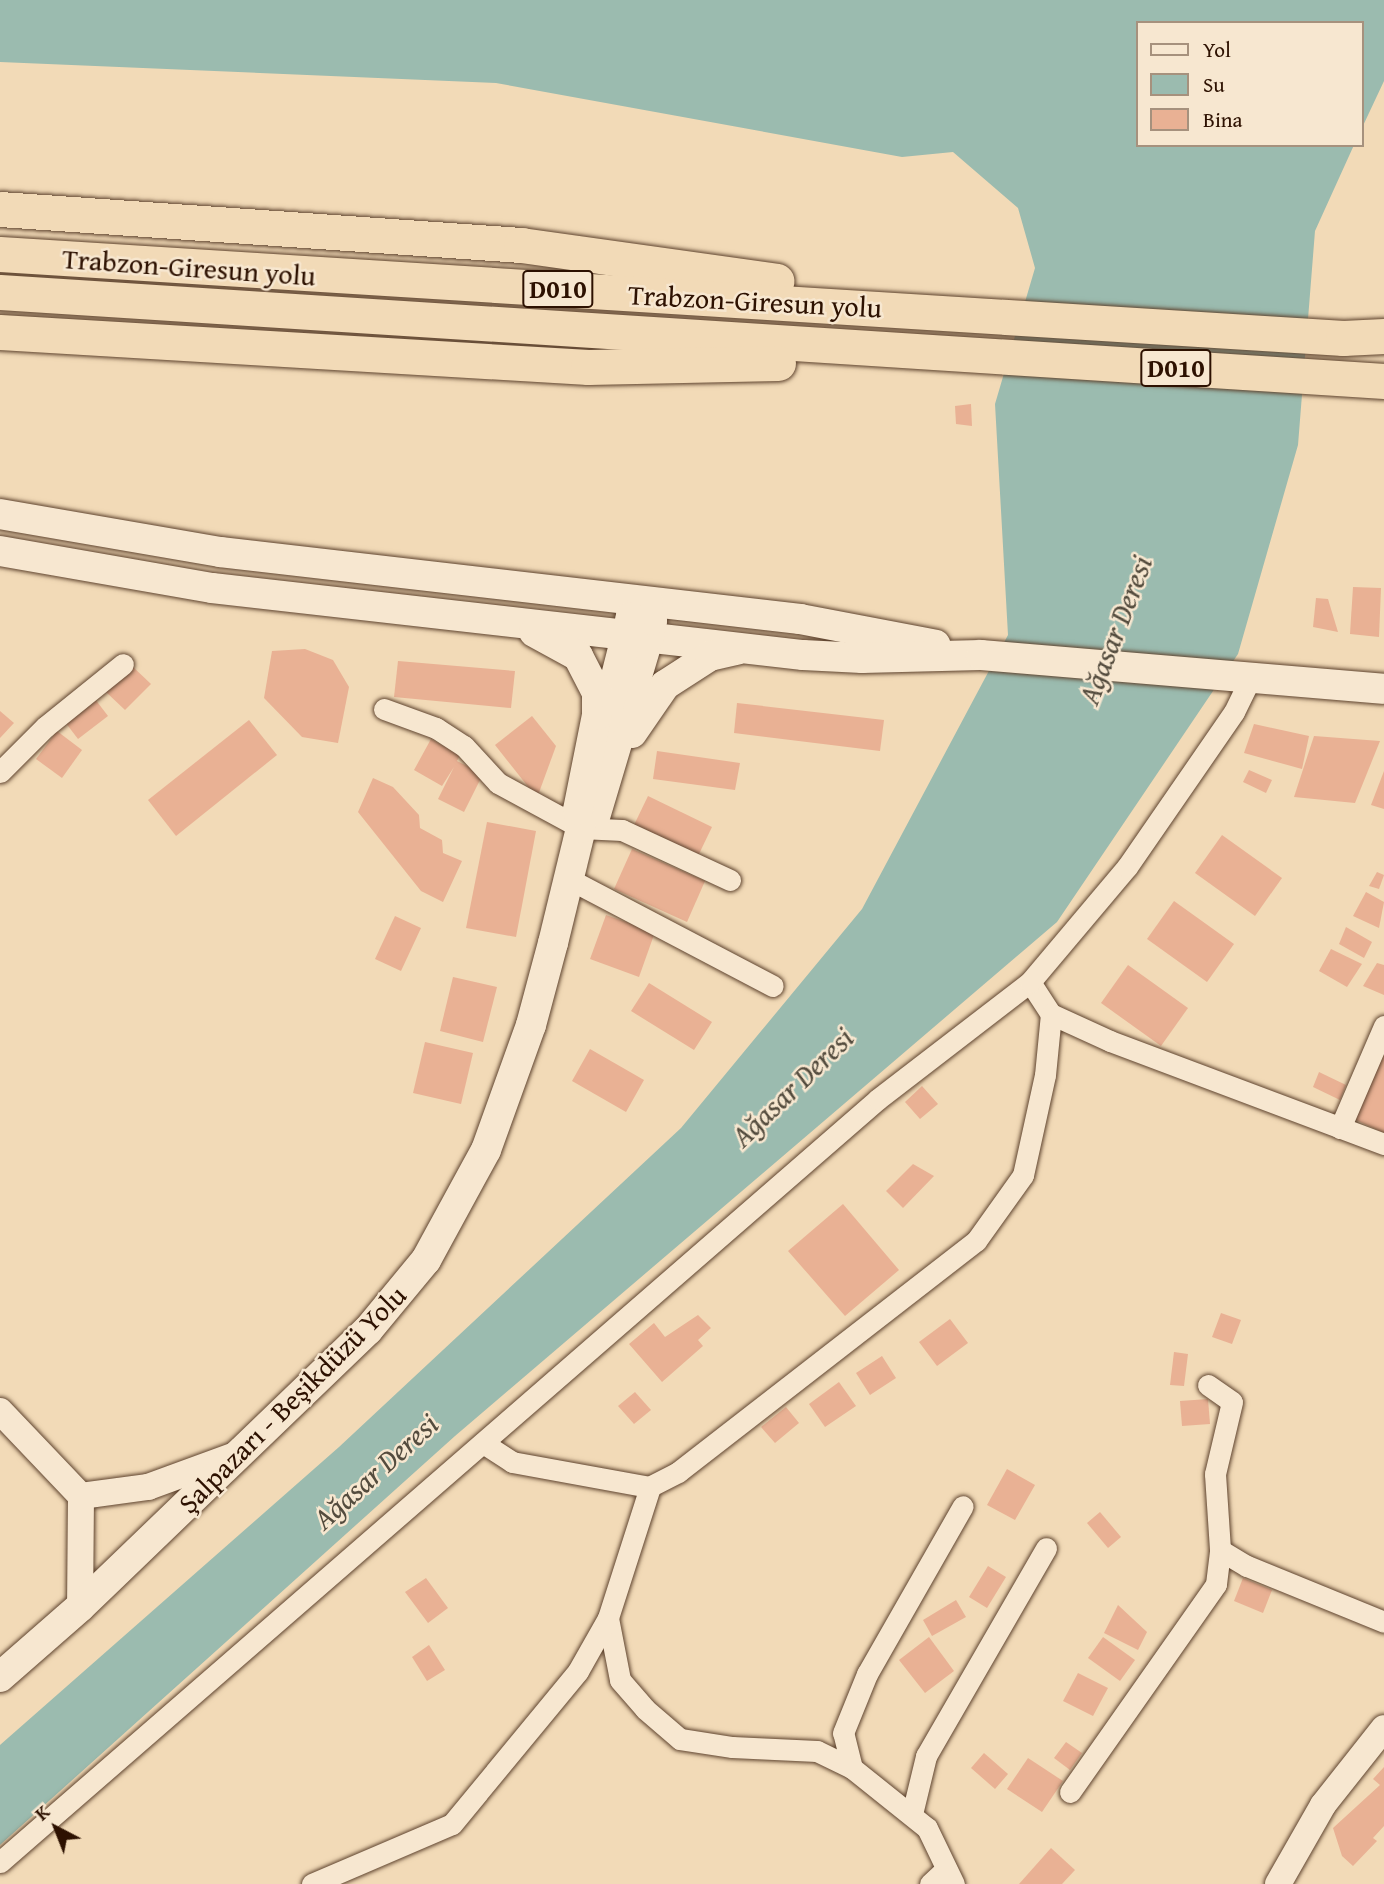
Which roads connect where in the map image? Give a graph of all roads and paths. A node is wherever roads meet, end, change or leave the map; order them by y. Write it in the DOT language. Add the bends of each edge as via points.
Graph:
graph roads {
  1 [pos="0,209"];
  2 [pos="0,254"];
  3 [pos="0,292"];
  4 [pos="1008,315"];
  5 [pos="0,332"];
  6 [pos="1384,336"];
  7 [pos="1005,358"];
  8 [pos="1384,381"];
  9 [pos="0,514"];
  10 [pos="0,551"];
  11 [pos="648,602"];
  12 [pos="504,623"];
  13 [pos="638,635"];
  14 [pos="744,648"];
  15 [pos="981,655"];
  16 [pos="123,664"];
  17 [pos="1384,674"];
  18 [pos="1239,679"];
  19 [pos="1384,689"];
  20 [pos="384,709"];
  21 [pos="0,772"];
  22 [pos="588,775"];
  23 [pos="602,801"];
  24 [pos="581,828"];
  25 [pos="569,879"];
  26 [pos="730,880"];
  27 [pos="1030,982"];
  28 [pos="773,986"];
  29 [pos="1051,1014"];
  30 [pos="1384,1026"];
  31 [pos="1340,1128"];
  32 [pos="1384,1144"];
  33 [pos="1208,1385"];
  34 [pos="0,1411"];
  35 [pos="483,1443"];
  36 [pos="243,1452"];
  37 [pos="650,1487"];
  38 [pos="81,1496"];
  39 [pos="963,1506"];
  40 [pos="1046,1548"];
  41 [pos="1220,1550"];
  42 [pos="80,1607"];
  43 [pos="608,1618"];
  44 [pos="1384,1622"];
  45 [pos="0,1677"];
  46 [pos="1384,1728"];
  47 [pos="852,1768"];
  48 [pos="1070,1792"];
  49 [pos="912,1814"];
  50 [pos="0,1862"];
  51 [pos="950,1876"];
  52 [pos="312,1884"];
  53 [pos="930,1884"];
  54 [pos="1278,1884"];
  1 -- 4 [label="highway" via="521,245"];
  2 -- 4 [label="highway, Trabzon-Giresun yolu / D010"];
  3 -- 7 [label="highway, D010"];
  4 -- 6 [label="highway, Trabzon-Giresun yolu / D010" via="1343,338"];
  5 -- 7 [label="highway" via="588,367"];
  7 -- 8 [label="highway, D010"];
  9 -- 11 [label="main road" via="220,552"];
  10 -- 12 [label="main road" via="212,588"];
  11 -- 13 [label="main road" via="652,620"];
  11 -- 15 [label="main road" via="800,619"];
  12 -- 13 [label="main road"];
  12 -- 22 [label="main road" via="567,647 590,673 597,715"];
  13 -- 14 [label="main road"];
  13 -- 22 [label="main road"];
  13 -- 23 [label="main road"];
  14 -- 15 [label="main road" via="862,658"];
  14 -- 23 [label="main road" via="710,656 690,667 649,703"];
  15 -- 18 [label="main road"];
  16 -- 21 [label="street" via="45,727"];
  17 -- 18 [label="main road"];
  18 -- 19 [label="main road"];
  18 -- 27 [label="street" via="1234,712 1127,867"];
  20 -- 24 [label="street" via="436,727 464,746 498,783"];
  22 -- 24 [label="main road" via="578,810"];
  23 -- 24 [label="main road" via="594,818"];
  24 -- 25 [label="main road, Şalpazarı - Beşikdüzü Yolu"];
  24 -- 26 [label="street" via="622,830"];
  25 -- 28 [label="street"];
  25 -- 36 [label="main road, Şalpazarı - Beşikdüzü Yolu" via="531,1025 486,1150 426,1260 368,1330"];
  27 -- 29 [label="street"];
  27 -- 35 [label="street" via="878,1099"];
  29 -- 31 [label="street"];
  29 -- 37 [label="street" via="1045,1075 1023,1175 976,1241 678,1472"];
  30 -- 31 [label="street"];
  31 -- 32 [label="street"];
  33 -- 41 [label="street" via="1232,1402 1215,1474"];
  34 -- 38 [label="street"];
  35 -- 37 [label="street" via="512,1462"];
  35 -- 50 [label="street"];
  36 -- 38 [label="street" via="148,1487"];
  36 -- 42 [label="main road, Şalpazarı - Beşikdüzü Yolu"];
  37 -- 43 [label="street"];
  38 -- 42 [label="street"];
  39 -- 47 [label="street" via="867,1674 843,1733"];
  40 -- 49 [label="street" via="926,1756"];
  41 -- 44 [label="street" via="1247,1566"];
  41 -- 48 [label="street" via="1216,1584"];
  42 -- 45 [label="main road, Şalpazarı - Beşikdüzü Yolu"];
  43 -- 47 [label="street" via="620,1680 680,1739 817,1751"];
  43 -- 52 [label="street" via="578,1671 452,1824"];
  46 -- 54 [label="street" via="1323,1805"];
  47 -- 49 [label="street"];
  49 -- 51 [label="street" via="927,1828"];
  51 -- 53 [label="street"];
}
